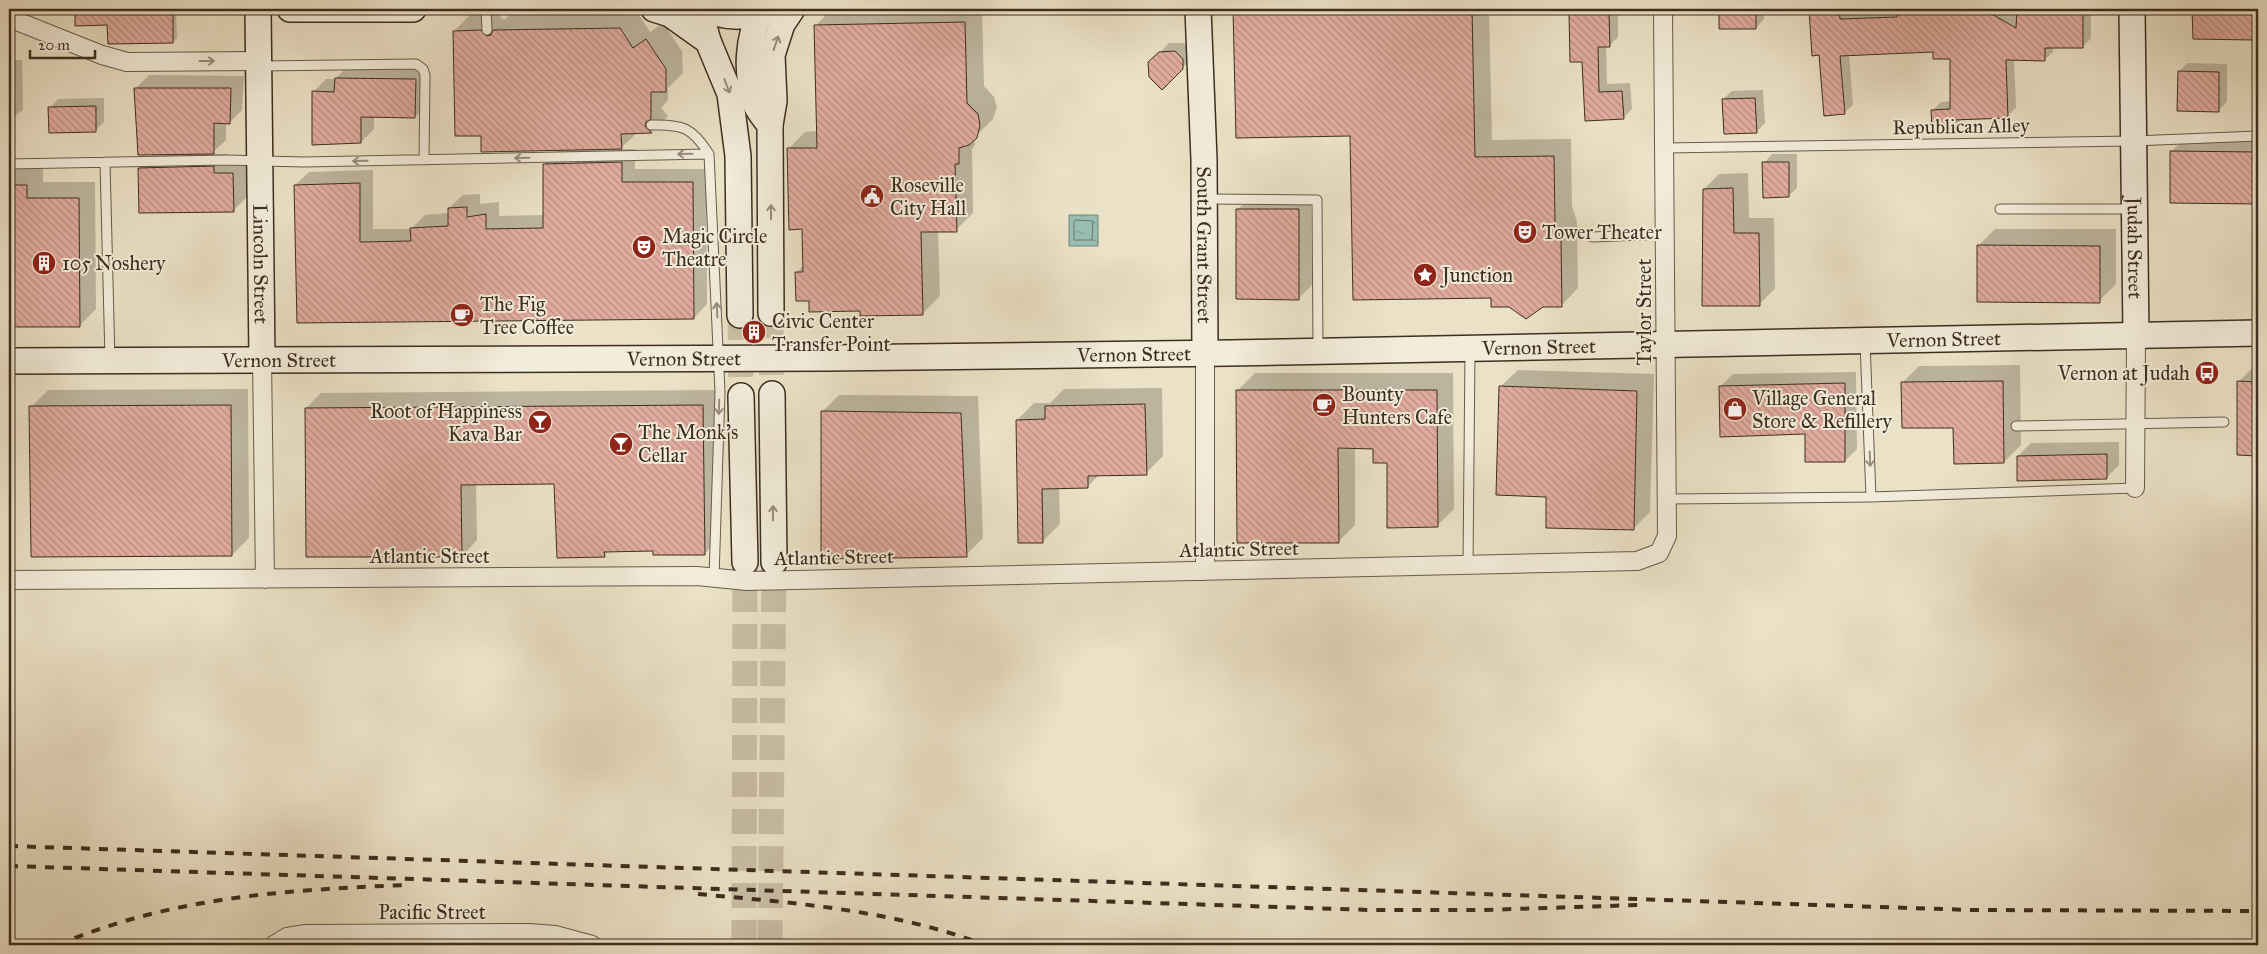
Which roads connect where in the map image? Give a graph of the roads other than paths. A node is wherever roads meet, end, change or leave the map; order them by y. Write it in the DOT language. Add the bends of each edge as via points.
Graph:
graph roads {
  1 [pos="258,9"];
  2 [pos="290,9"];
  3 [pos="413,9"];
  4 [pos="486,9"];
  5 [pos="654,9"];
  6 [pos="699,9"];
  7 [pos="706,9"];
  8 [pos="763,9"];
  9 [pos="792,9"];
  10 [pos="1198,9"];
  11 [pos="1663,9"];
  12 [pos="2132,9"];
  13 [pos="9,18"];
  14 [pos="487,30"];
  15 [pos="708,41"];
  16 [pos="259,64"];
  17 [pos="651,124"];
  18 [pos="770,125"];
  19 [pos="2258,136"];
  20 [pos="2134,141"];
  21 [pos="1664,148"];
  22 [pos="709,154"];
  23 [pos="424,160"];
  24 [pos="261,161"];
  25 [pos="105,162"];
  26 [pos="9,164"];
  27 [pos="1204,199"];
  28 [pos="2000,209"];
  29 [pos="2134,209"];
  30 [pos="1666,234"];
  31 [pos="1592,237"];
  32 [pos="771,313"];
  33 [pos="740,315"];
  34 [pos="2258,332"];
  35 [pos="2136,335"];
  36 [pos="1865,340"];
  37 [pos="1666,344"];
  38 [pos="1470,348"];
  39 [pos="1318,351"];
  40 [pos="1205,353"];
  41 [pos="719,358"];
  42 [pos="262,359"];
  43 [pos="9,360"];
  44 [pos="110,360"];
  45 [pos="772,394"];
  46 [pos="741,396"];
  47 [pos="2136,422"];
  48 [pos="2224,422"];
  49 [pos="2016,426"];
  50 [pos="2135,488"];
  51 [pos="1871,497"];
  52 [pos="1667,499"];
  53 [pos="1659,553"];
  54 [pos="745,562"];
  55 [pos="774,562"];
  56 [pos="1468,565"];
  57 [pos="1205,571"];
  58 [pos="714,578"];
  59 [pos="265,579"];
  60 [pos="9,580"];
  61 [pos="381,939"];
  62 [pos="274,945"];
  63 [pos="592,945"];
  1 -- 16 [label="main road, Lincoln Street"];
  2 -- 3 [label="main road"];
  4 -- 14 [label="lane"];
  5 -- 15 [label="main road" via="670,14"];
  6 -- 15 [label="main road"];
  7 -- 8 [label="main road" via="735,16"];
  8 -- 18 [label="main road" via="754,25 749,54 755,103"];
  18 -- 9 [label="main road, one-way" via="774,101 772,55 782,24"];
  10 -- 27 [label="main road, South Grant Street"];
  11 -- 21 [label="street, Taylor Street"];
  12 -- 20 [label="main road, Judah Street"];
  13 -- 16 [label="street, one-way" via="127,62"];
  15 -- 33 [label="main road, one-way" via="730,94 738,156"];
  16 -- 23 [label="lane" via="416,64 425,75"];
  16 -- 24 [label="main road, Lincoln Street"];
  17 -- 22 [label="lane" via="673,124 697,135"];
  32 -- 18 [label="main road, one-way"];
  19 -- 20 [label="lane, Republican Alley"];
  20 -- 21 [label="lane, Republican Alley"];
  20 -- 29 [label="main road, Judah Street"];
  21 -- 30 [label="street, Taylor Street"];
  22 -- 23 [label="lane, one-way"];
  41 -- 22 [label="lane, one-way"];
  23 -- 24 [label="lane, one-way"];
  24 -- 25 [label="lane"];
  24 -- 42 [label="main road, Lincoln Street"];
  25 -- 26 [label="lane"];
  25 -- 44 [label="lane"];
  27 -- 39 [label="lane" via="1317,200"];
  27 -- 40 [label="main road, South Grant Street"];
  28 -- 29 [label="lane"];
  29 -- 35 [label="main road, Judah Street"];
  30 -- 31 [label="lane"];
  30 -- 37 [label="street, Taylor Street"];
  34 -- 35 [label="main road, Vernon Street"];
  35 -- 36 [label="main road, Vernon Street"];
  35 -- 47 [label="street, Judah Street"];
  36 -- 37 [label="main road, Vernon Street"];
  36 -- 51 [label="lane, one-way"];
  37 -- 38 [label="main road, Vernon Street"];
  37 -- 52 [label="street, Taylor Street"];
  38 -- 39 [label="main road, Vernon Street"];
  38 -- 56 [label="lane"];
  39 -- 40 [label="main road, Vernon Street"];
  40 -- 41 [label="main road, Vernon Street"];
  40 -- 57 [label="street, South Grant Street"];
  41 -- 42 [label="main road, Vernon Street"];
  41 -- 58 [label="lane, one-way"];
  42 -- 44 [label="main road, Vernon Street"];
  42 -- 59 [label="street, Lincoln Street"];
  43 -- 44 [label="main road, Vernon Street"];
  55 -- 45 [label="main road, one-way"];
  46 -- 54 [label="main road"];
  47 -- 48 [label="lane"];
  47 -- 49 [label="lane"];
  47 -- 50 [label="street, Judah Street"];
  50 -- 51 [label="lane"];
  51 -- 52 [label="lane"];
  52 -- 53 [label="street, Taylor Street" via="1667,536"];
  53 -- 56 [label="street, Atlantic Street" via="1637,560"];
  56 -- 57 [label="street, Atlantic Street"];
  57 -- 58 [label="street, Atlantic Street" via="747,581"];
  58 -- 59 [label="street, Atlantic Street"];
  59 -- 60 [label="street, Atlantic Street"];
  61 -- 62 [label="street, Pacific Street" via="306,934 287,937"];
  61 -- 63 [label="street, Pacific Street" via="529,933 555,935"];
}
